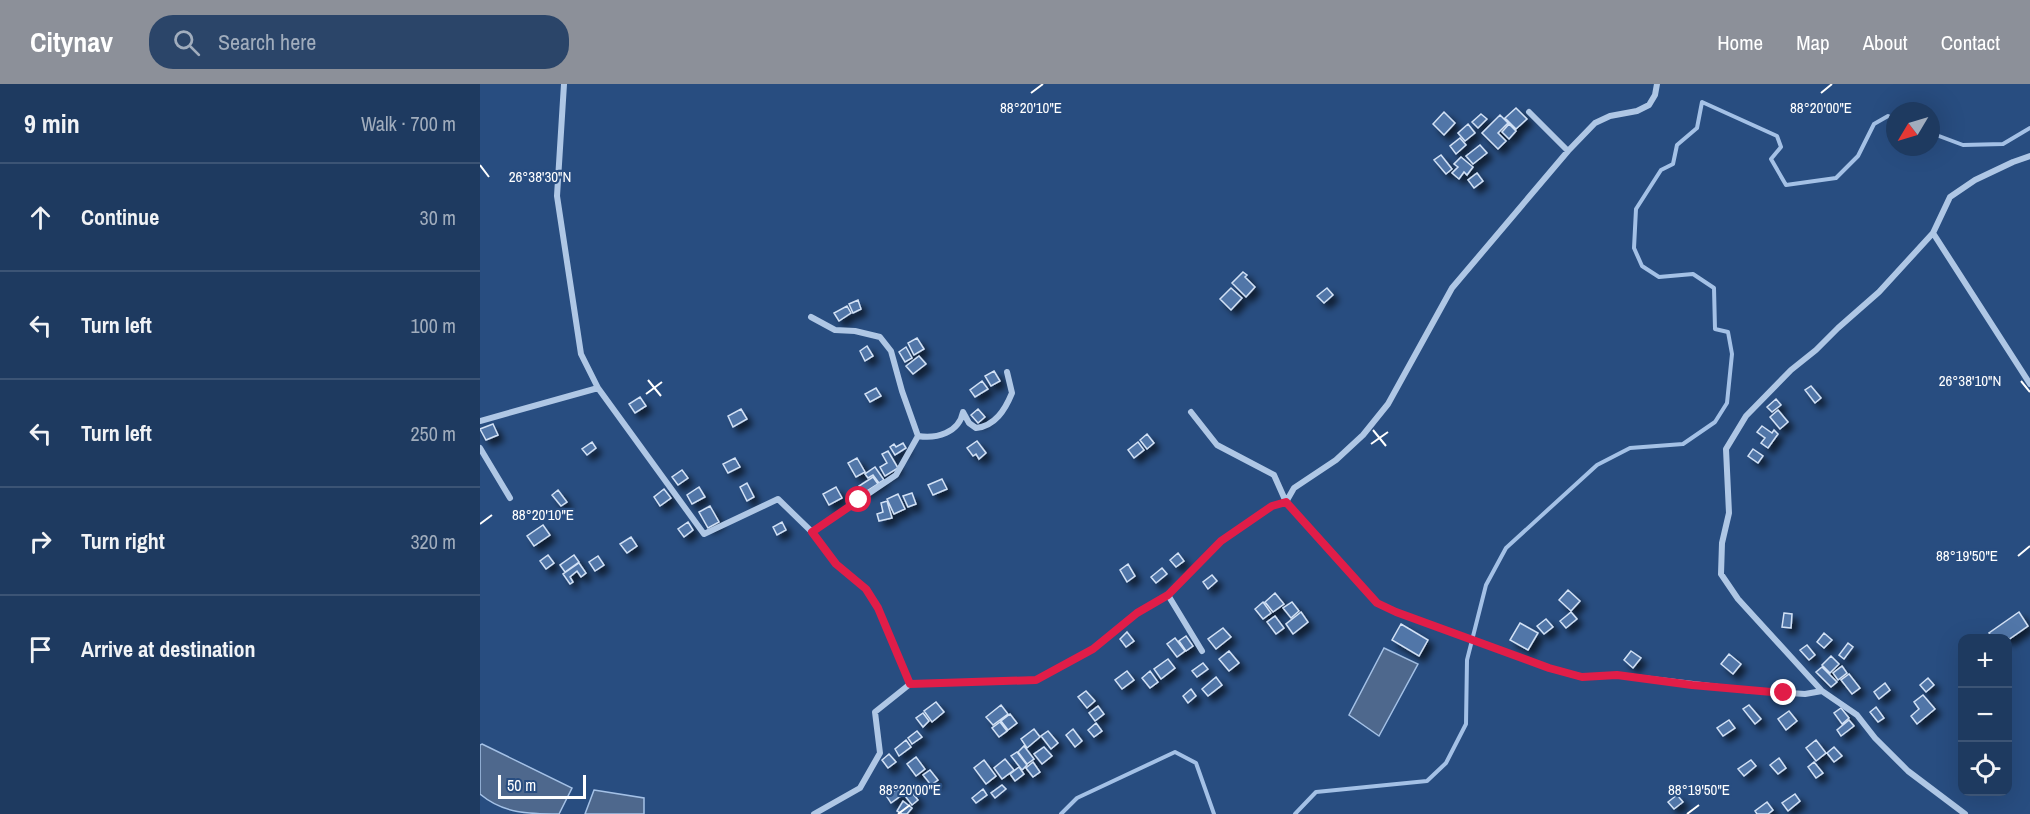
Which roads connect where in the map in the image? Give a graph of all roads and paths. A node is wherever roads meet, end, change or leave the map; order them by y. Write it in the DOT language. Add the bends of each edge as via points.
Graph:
graph roads {
  1 [pos="564,84"];
  2 [pos="1657,84"];
  3 [pos="1528,112"];
  4 [pos="1568,151"];
  5 [pos="2030,156"];
  6 [pos="1933,233"];
  7 [pos="811,317"];
  8 [pos="1006,372"];
  9 [pos="2030,384"];
  10 [pos="598,388"];
  11 [pos="1191,412"];
  12 [pos="480,421"];
  13 [pos="918,436"];
  14 [pos="480,448"];
  15 [pos="510,498"];
  16 [pos="1286,502"];
  17 [pos="812,532"];
  18 [pos="1168,595"];
  19 [pos="1202,651"];
  20 [pos="910,684"];
  21 [pos="1822,691"];
  22 [pos="814,814"];
  23 [pos="1965,814"];
  1 -- 10 [label="street" via="557,196 582,354"];
  2 -- 4 [label="street" via="1649,105 1595,123"];
  3 -- 4 [label="street"];
  4 -- 16 [label="street" via="1452,288 1388,404 1363,435 1336,460 1294,488"];
  5 -- 6 [label="street" via="1975,180 1950,197"];
  6 -- 9 [label="street"];
  6 -- 21 [label="street" via="1879,292 1746,416 1726,449 1729,513 1722,543 1721,574 1738,599"];
  7 -- 13 [label="street" via="835,330 880,337 891,351"];
  8 -- 13 [label="street" via="1012,393 999,417 986,427 976,428 963,412 959,424 947,433 930,438"];
  10 -- 12 [label="street"];
  10 -- 17 [label="street" via="704,534 778,499"];
  11 -- 16 [label="street" via="1217,445 1274,475"];
  13 -- 17 [label="street" via="896,475"];
  14 -- 15 [label="street"];
  16 -- 18 [label="street" via="1272,506 1221,541"];
  16 -- 21 [label="street" via="1377,603 1549,668 1582,677 1617,675 1784,693"];
  17 -- 20 [label="street" via="836,564 866,589"];
  18 -- 19 [label="street"];
  18 -- 20 [label="street" via="1137,613 1093,649 1036,680"];
  20 -- 22 [label="street" via="875,712 880,753 860,788"];
  21 -- 23 [label="street" via="1857,716 1908,771"];
}
